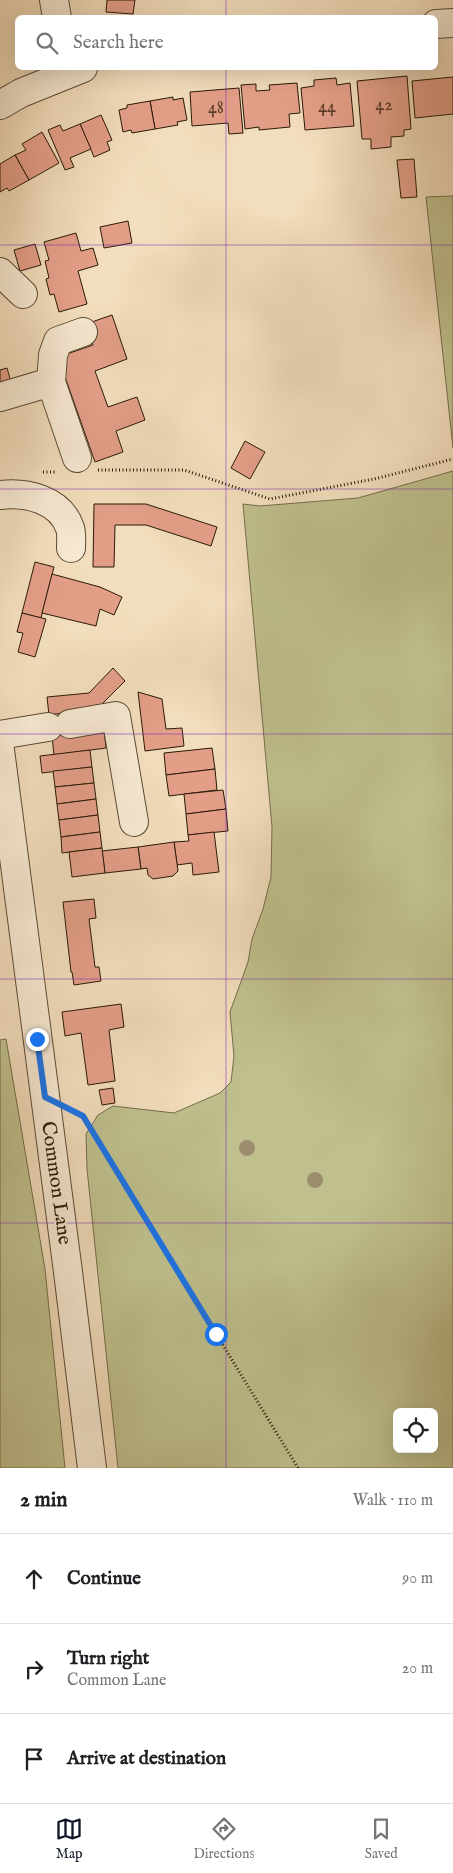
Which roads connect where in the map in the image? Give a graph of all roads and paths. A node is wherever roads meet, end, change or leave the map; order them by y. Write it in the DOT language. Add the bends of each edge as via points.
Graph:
graph roads {
  1 [pos="54,0"];
  2 [pos="56,15"];
  3 [pos="453,23"];
  4 [pos="438,24"];
  5 [pos="72,70"];
  6 [pos="0,105"];
  7 [pos="0,272"];
  8 [pos="23,294"];
  9 [pos="83,332"];
  10 [pos="51,382"];
  11 [pos="0,397"];
  12 [pos="453,459"];
  13 [pos="77,466"];
  14 [pos="39,472"];
  15 [pos="0,495"];
  16 [pos="71,548"];
  17 [pos="0,735"];
  18 [pos="0,750"];
  19 [pos="134,822"];
  20 [pos="45,1097"];
  21 [pos="92,1468"];
  22 [pos="298,1468"];
  1 -- 2 [label="street"];
  3 -- 4 [label="street"];
  5 -- 6 [label="street"];
  7 -- 8 [label="street"];
  9 -- 10 [label="street" via="58,342 53,355"];
  10 -- 11 [label="street"];
  10 -- 13 [label="street"];
  12 -- 13 [label="path" via="374,480 270,499 184,470"];
  13 -- 14 [label="path"];
  15 -- 16 [label="street" via="30,495 54,507 70,529"];
  17 -- 19 [label="street" via="116,716"];
  18 -- 20 [label="street, Common Lane"];
  20 -- 21 [label="street, Common Lane"];
  20 -- 22 [label="path" via="83,1116"];
}
